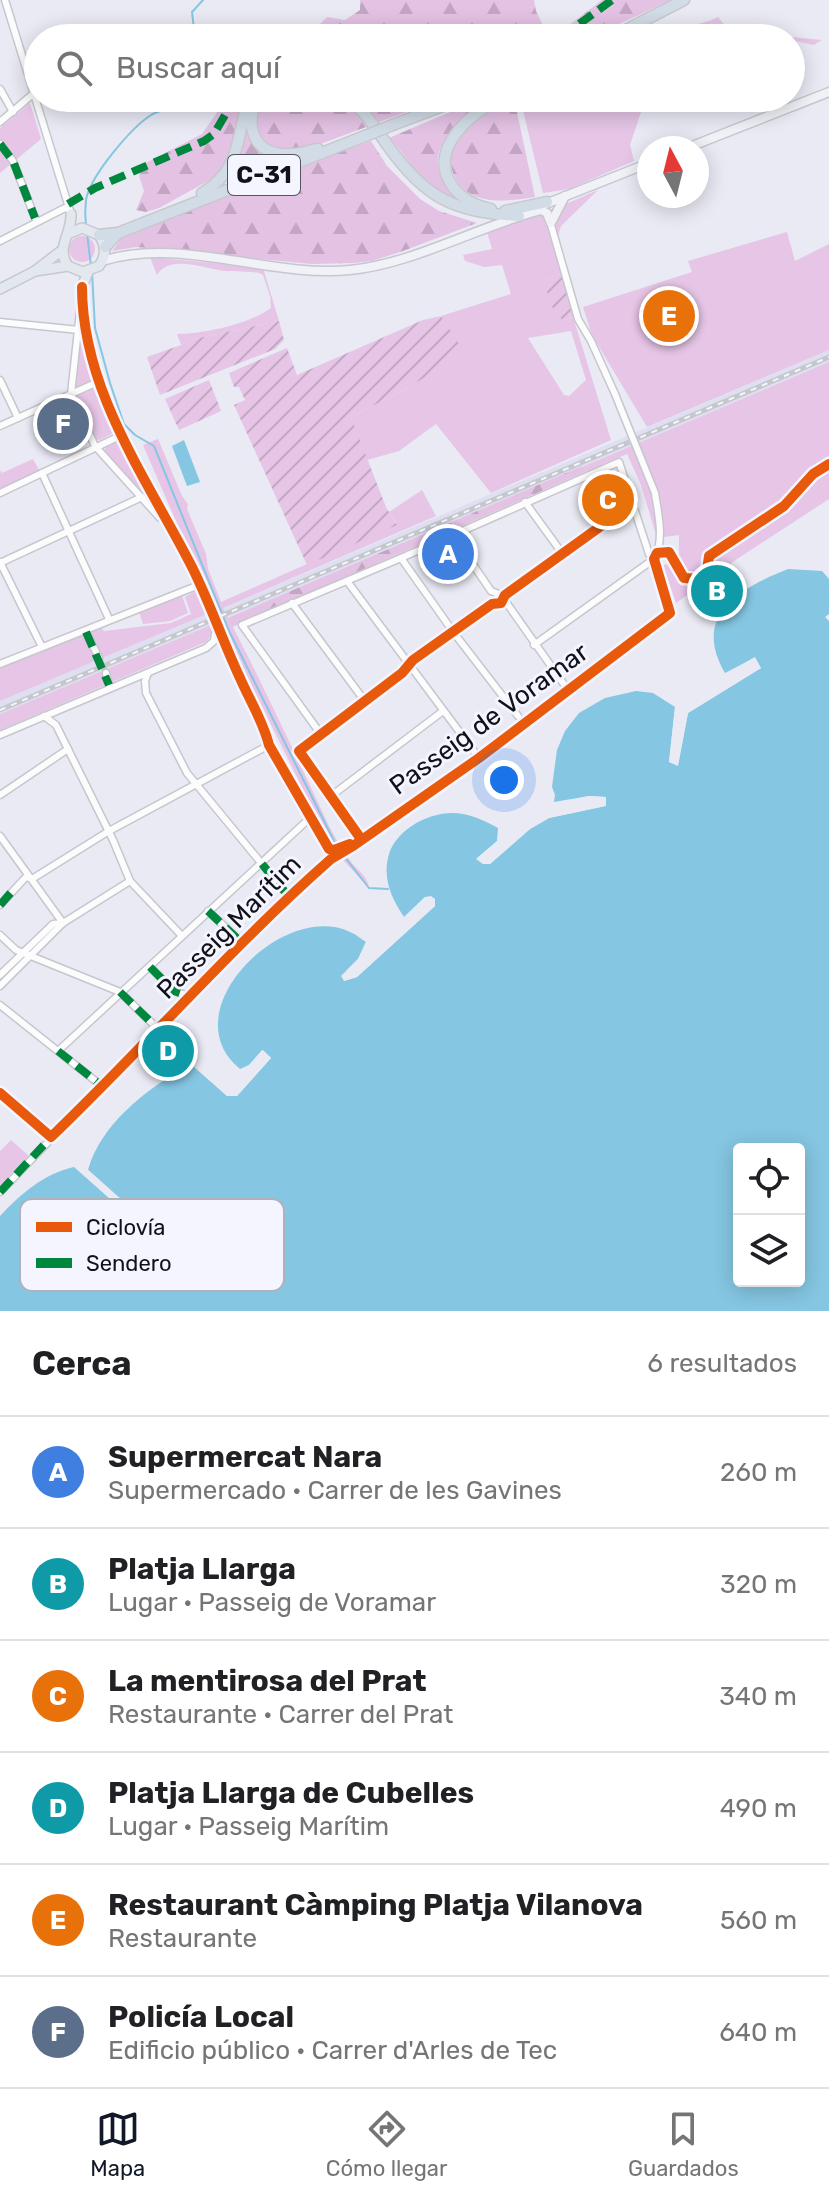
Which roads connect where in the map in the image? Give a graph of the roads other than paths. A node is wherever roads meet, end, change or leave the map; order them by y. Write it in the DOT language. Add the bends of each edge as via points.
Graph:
graph roads {
  1 [pos="5,0"];
  2 [pos="684,0"];
  3 [pos="637,24"];
  4 [pos="24,64"];
  5 [pos="0,89"];
  6 [pos="829,92"];
  7 [pos="805,101"];
  8 [pos="24,102"];
  9 [pos="13,112"];
  10 [pos="39,112"];
  11 [pos="245,112"];
  12 [pos="252,112"];
  13 [pos="360,112"];
  14 [pos="427,112"];
  15 [pos="478,112"];
  16 [pos="778,112"];
  17 [pos="0,122"];
  18 [pos="709,139"];
  19 [pos="0,144"];
  20 [pos="343,144"];
  21 [pos="637,168"];
  22 [pos="565,195"];
  23 [pos="549,202"];
  24 [pos="184,205"];
  25 [pos="70,212"];
  26 [pos="555,212"];
  27 [pos="517,214"];
  28 [pos="35,218"];
  29 [pos="550,223"];
  30 [pos="87,229"];
  31 [pos="70,233"];
  32 [pos="118,233"];
  33 [pos="99,235"];
  34 [pos="0,241"];
  35 [pos="105,247"];
  36 [pos="61,251"];
  37 [pos="102,261"];
  38 [pos="82,270"];
  39 [pos="35,271"];
  40 [pos="0,287"];
  41 [pos="82,287"];
  42 [pos="82,299"];
  43 [pos="0,322"];
  44 [pos="77,330"];
  45 [pos="86,330"];
  46 [pos="0,380"];
  47 [pos="100,381"];
  48 [pos="71,394"];
  49 [pos="18,418"];
  50 [pos="0,426"];
  51 [pos="122,435"];
  52 [pos="95,446"];
  53 [pos="42,473"];
  54 [pos="152,492"];
  55 [pos="0,493"];
  56 [pos="141,497"];
  57 [pos="525,502"];
  58 [pos="633,503"];
  59 [pos="165,517"];
  60 [pos="68,531"];
  61 [pos="453,535"];
  62 [pos="646,544"];
  63 [pos="658,545"];
  64 [pos="562,553"];
  65 [pos="401,558"];
  66 [pos="654,559"];
  67 [pos="0,562"];
  68 [pos="347,581"];
  69 [pos="199,585"];
  70 [pos="504,601"];
  71 [pos="292,603"];
  72 [pos="670,613"];
  73 [pos="109,619"];
  74 [pos="216,623"];
  75 [pos="86,632"];
  76 [pos="453,632"];
  77 [pos="534,645"];
  78 [pos="42,647"];
  79 [pos="206,648"];
  80 [pos="228,650"];
  81 [pos="99,658"];
  82 [pos="409,663"];
  83 [pos="0,664"];
  84 [pos="106,673"];
  85 [pos="148,673"];
  86 [pos="127,681"];
  87 [pos="563,683"];
  88 [pos="109,685"];
  89 [pos="146,693"];
  90 [pos="364,700"];
  91 [pos="64,707"];
  92 [pos="443,711"];
  93 [pos="44,716"];
  94 [pos="518,716"];
  95 [pos="56,725"];
  96 [pos="320,733"];
  97 [pos="0,735"];
  98 [pos="269,745"];
  99 [pos="68,749"];
  100 [pos="479,758"];
  101 [pos="198,784"];
  102 [pos="0,795"];
  103 [pos="332,795"];
  104 [pos="311,817"];
  105 [pos="109,831"];
  106 [pos="0,836"];
  107 [pos="361,839"];
  108 [pos="333,849"];
  109 [pos="262,864"];
  110 [pos="32,879"];
  111 [pos="130,881"];
  112 [pos="290,898"];
  113 [pos="0,905"];
  114 [pos="208,911"];
  115 [pos="63,923"];
  116 [pos="0,935"];
  117 [pos="182,936"];
  118 [pos="243,944"];
  119 [pos="22,953"];
  120 [pos="30,956"];
  121 [pos="150,967"];
  122 [pos="0,975"];
  123 [pos="0,986"];
  124 [pos="120,992"];
  125 [pos="189,996"];
  126 [pos="0,1005"];
  127 [pos="158,1029"];
  128 [pos="58,1051"];
  129 [pos="103,1087"];
  130 [pos="0,1093"];
  131 [pos="51,1137"];
  132 [pos="0,1192"];
  1 -- 4 [label="street"];
  2 -- 3 [label="highway"];
  5 -- 9 [label="street"];
  6 -- 7 [label="main road"];
  8 -- 9 [label="street"];
  9 -- 17 [label="street"];
  10 -- 25 [label="street"];
  11 -- 24 [label="highway" via="229,171"];
  12 -- 20 [label="highway" via="251,131 270,152 292,154"];
  13 -- 27 [label="highway" via="426,190 453,206"];
  14 -- 20 [label="highway, C-31, bridge"];
  15 -- 27 [label="highway" via="458,130 445,156 448,180 470,203"];
  16 -- 18 [label="main road"];
  19 -- 28 [label="street" via="13,161"];
  20 -- 24 [label="highway, C-31"];
  21 -- 22 [label="main road"];
  22 -- 23 [label="main road"];
  22 -- 26 [label="main road"];
  23 -- 26 [label="main road"];
  23 -- 27 [label="highway"];
  23 -- 29 [label="main road"];
  24 -- 32 [label="highway, C-31"];
  25 -- 30 [label="main road"];
  25 -- 31 [label="main road"];
  25 -- 34 [label="street" via="65,208"];
  26 -- 29 [label="main road"];
  27 -- 29 [label="main road" via="541,210"];
  27 -- 37 [label="main road" via="402,258 352,270 163,253"];
  29 -- 63 [label="street, bridge" via="578,319 655,493"];
  30 -- 31 [label="main road"];
  30 -- 33 [label="main road"];
  31 -- 36 [label="main road"];
  32 -- 33 [label="highway, C-31"];
  32 -- 35 [label="highway, C-31"];
  33 -- 35 [label="main road"];
  35 -- 37 [label="main road"];
  36 -- 38 [label="main road"];
  36 -- 39 [label="main road"];
  37 -- 38 [label="main road"];
  38 -- 39 [label="main road"];
  38 -- 41 [label="main road"];
  39 -- 40 [label="main road"];
  41 -- 42 [label="street"];
  42 -- 44 [label="street"];
  42 -- 45 [label="street"];
  43 -- 44 [label="street"];
  44 -- 45 [label="street"];
  44 -- 48 [label="street"];
  45 -- 47 [label="street"];
  46 -- 49 [label="street"];
  47 -- 48 [label="street"];
  47 -- 51 [label="street"];
  48 -- 49 [label="street"];
  48 -- 52 [label="street"];
  49 -- 50 [label="street"];
  51 -- 52 [label="street"];
  51 -- 54 [label="street"];
  52 -- 53 [label="street"];
  52 -- 56 [label="street"];
  53 -- 55 [label="street"];
  53 -- 60 [label="street"];
  54 -- 56 [label="street"];
  54 -- 59 [label="street"];
  56 -- 59 [label="street"];
  56 -- 60 [label="street"];
  57 -- 58 [label="street" via="619,462"];
  57 -- 61 [label="street"];
  57 -- 64 [label="street"];
  58 -- 62 [label="street"];
  58 -- 64 [label="street"];
  59 -- 69 [label="street"];
  60 -- 67 [label="street"];
  60 -- 73 [label="street"];
  61 -- 65 [label="street"];
  61 -- 70 [label="street" via="491,591"];
  62 -- 63 [label="street"];
  62 -- 66 [label="street"];
  63 -- 66 [label="street"];
  64 -- 70 [label="street"];
  65 -- 68 [label="street"];
  65 -- 76 [label="street"];
  66 -- 77 [label="street"];
  67 -- 78 [label="street"];
  68 -- 71 [label="street"];
  68 -- 82 [label="street"];
  69 -- 73 [label="street"];
  69 -- 74 [label="street"];
  70 -- 76 [label="street"];
  70 -- 77 [label="street"];
  71 -- 90 [label="street"];
  71 -- 96 [label="street" via="242,625"];
  72 -- 100 [label="street, Passeig de Voramar"];
  73 -- 78 [label="street"];
  74 -- 79 [label="street" via="214,641"];
  74 -- 80 [label="street"];
  75 -- 81 [label="street"];
  76 -- 82 [label="street"];
  76 -- 94 [label="street"];
  77 -- 87 [label="street"];
  78 -- 83 [label="street"];
  79 -- 80 [label="street"];
  79 -- 85 [label="street"];
  80 -- 98 [label="street"];
  82 -- 90 [label="street"];
  82 -- 92 [label="street"];
  84 -- 88 [label="street"];
  85 -- 86 [label="street"];
  85 -- 89 [label="street"];
  86 -- 89 [label="street"];
  86 -- 91 [label="street"];
  89 -- 101 [label="street"];
  90 -- 96 [label="street"];
  91 -- 93 [label="street"];
  91 -- 95 [label="street"];
  92 -- 100 [label="street"];
  92 -- 103 [label="street"];
  93 -- 95 [label="street"];
  93 -- 97 [label="street"];
  95 -- 99 [label="street"];
  96 -- 103 [label="street" via="299,751"];
  98 -- 101 [label="street"];
  98 -- 104 [label="street"];
  99 -- 102 [label="street"];
  99 -- 105 [label="street"];
  100 -- 107 [label="street, Passeig de Voramar"];
  101 -- 105 [label="street"];
  101 -- 109 [label="street"];
  103 -- 107 [label="street"];
  104 -- 108 [label="street"];
  104 -- 109 [label="street"];
  105 -- 110 [label="street"];
  105 -- 111 [label="street"];
  106 -- 110 [label="street"];
  107 -- 108 [label="street, Passeig de Voramar"];
  108 -- 112 [label="street, Passeig Marítim" via="333,857"];
  109 -- 112 [label="street"];
  109 -- 114 [label="street"];
  110 -- 113 [label="street" via="26,877"];
  110 -- 115 [label="street"];
  111 -- 115 [label="street"];
  111 -- 117 [label="street"];
  112 -- 118 [label="street, Passeig Marítim"];
  114 -- 117 [label="street"];
  114 -- 118 [label="street"];
  115 -- 119 [label="street" via="53,924"];
  115 -- 120 [label="street"];
  116 -- 119 [label="street"];
  117 -- 121 [label="street"];
  118 -- 125 [label="street, Passeig Marítim"];
  119 -- 120 [label="street"];
  119 -- 122 [label="street"];
  120 -- 123 [label="street"];
  120 -- 124 [label="street"];
  121 -- 124 [label="street"];
  121 -- 125 [label="street" via="174,991"];
  124 -- 127 [label="street"];
  124 -- 128 [label="street"];
  125 -- 127 [label="street, Passeig Marítim"];
  126 -- 128 [label="street"];
  127 -- 129 [label="street, Passeig Marítim"];
  128 -- 129 [label="street"];
  129 -- 131 [label="street, Passeig Marítim"];
  130 -- 131 [label="street"];
  131 -- 132 [label="street, Passeig Marítim"];
}
